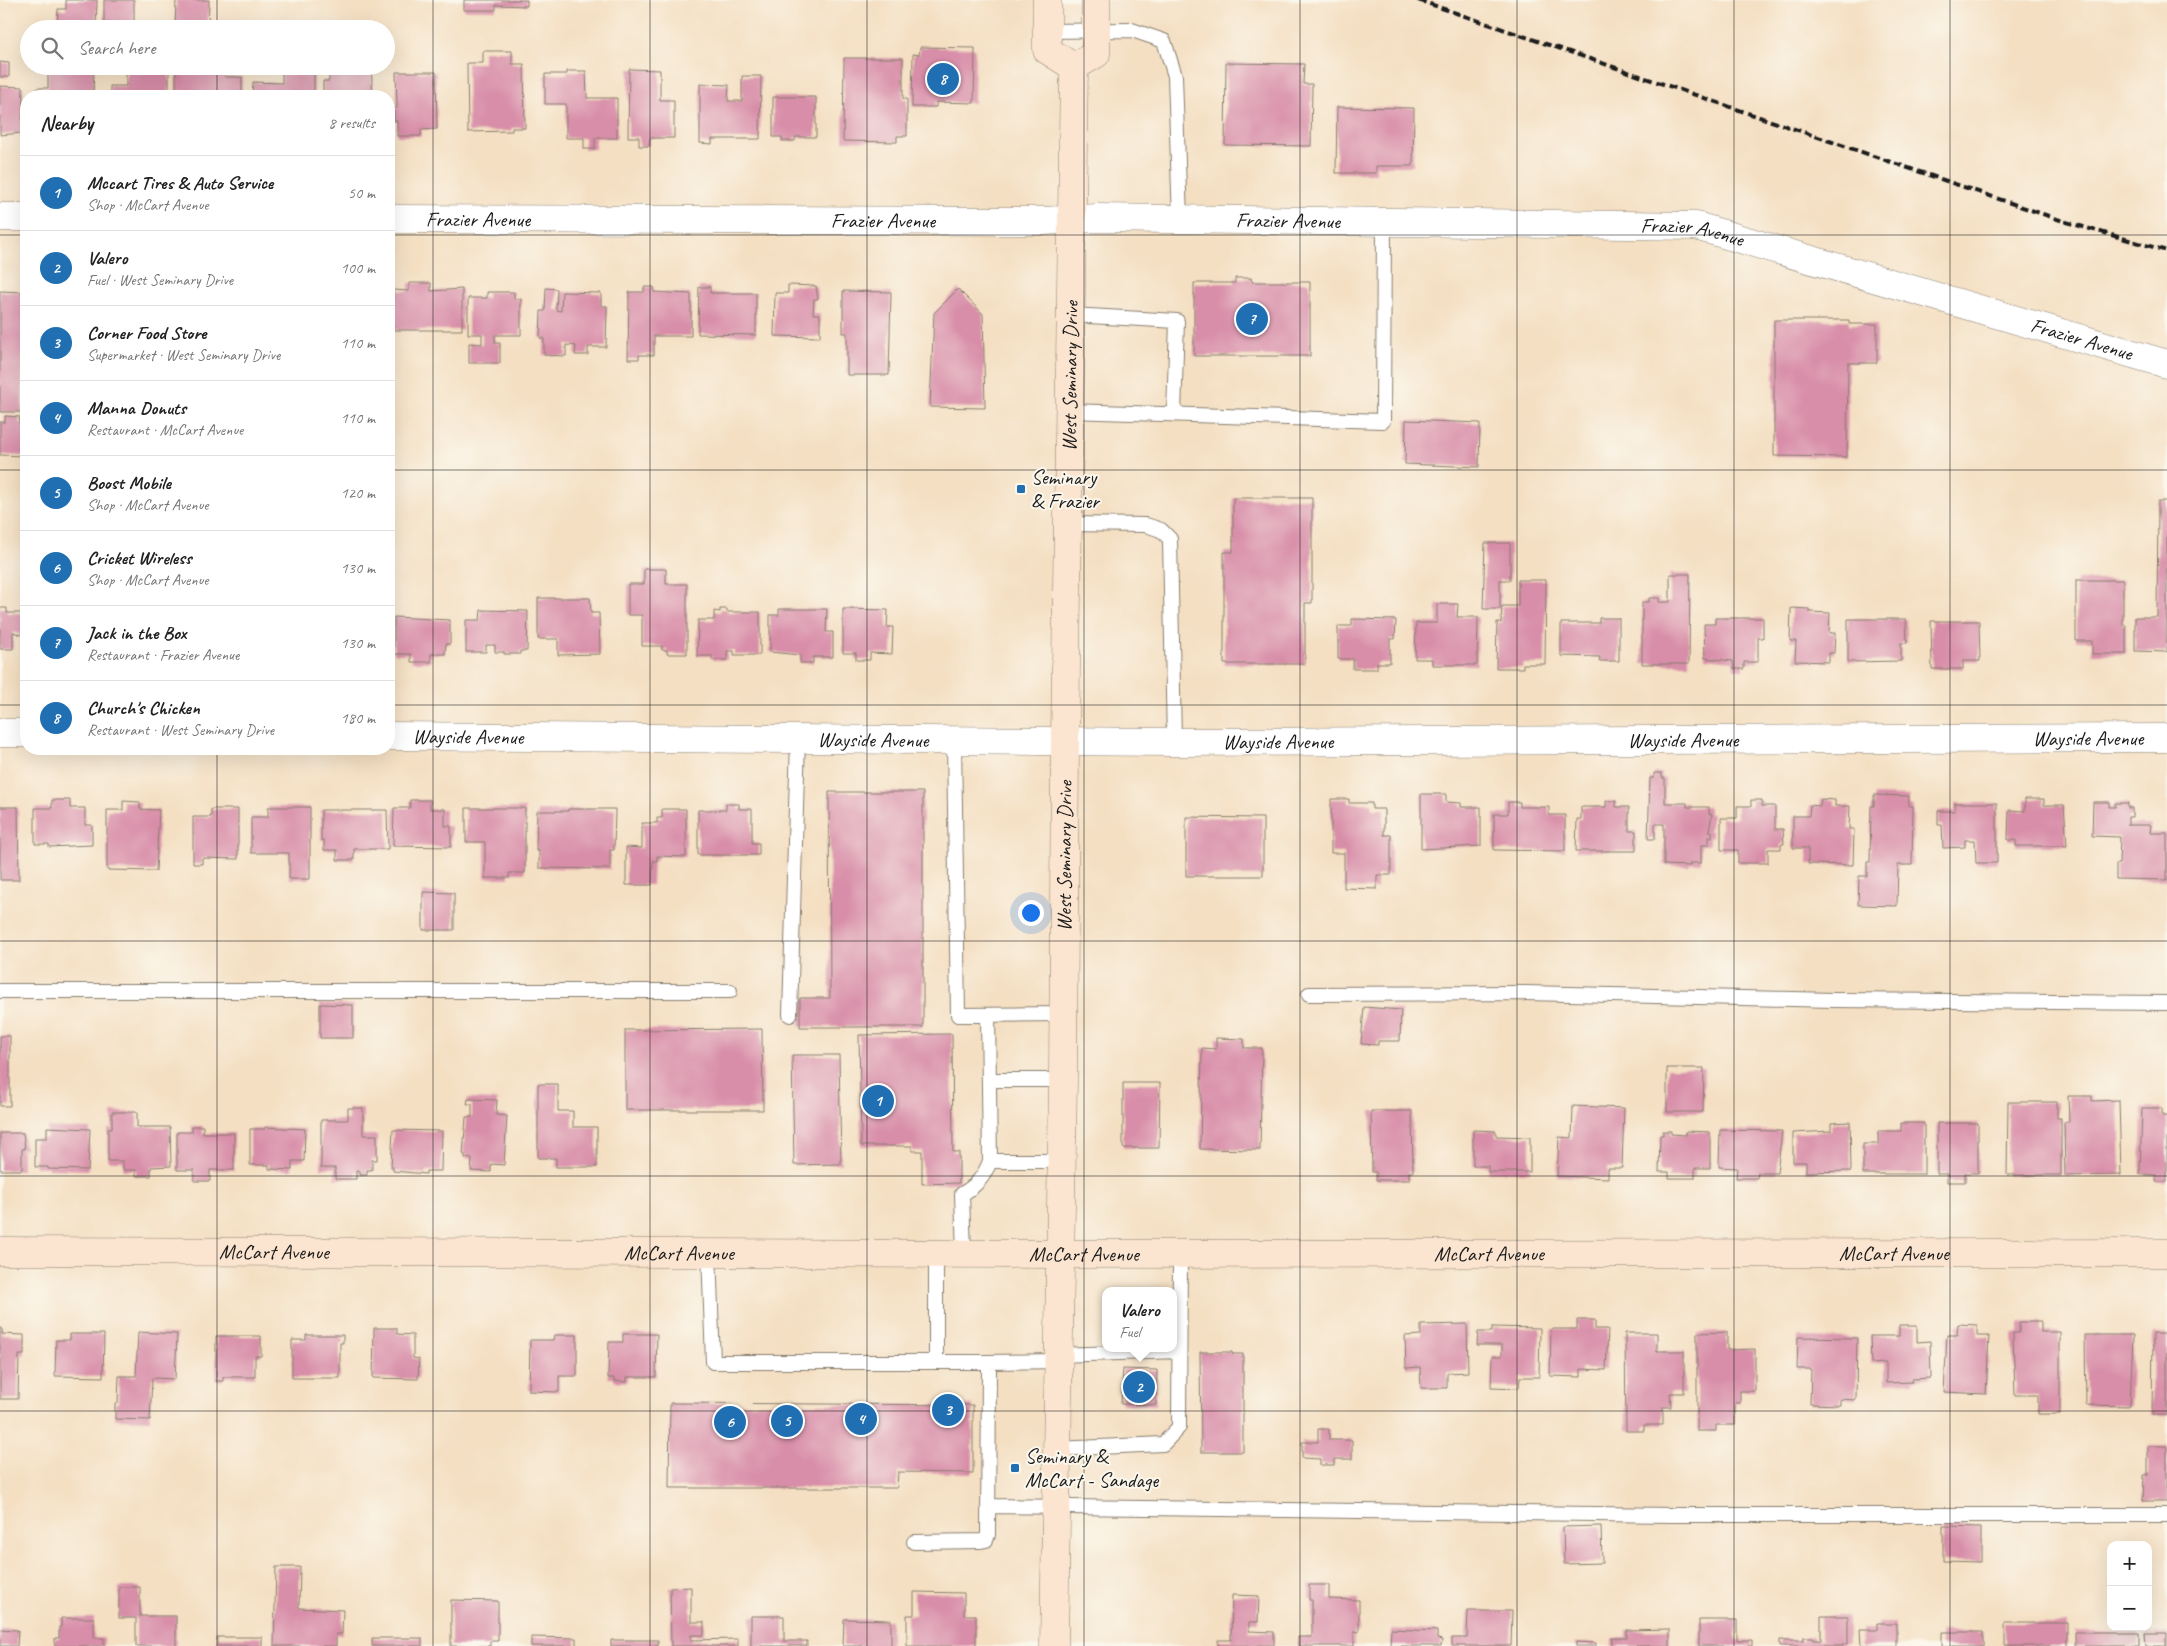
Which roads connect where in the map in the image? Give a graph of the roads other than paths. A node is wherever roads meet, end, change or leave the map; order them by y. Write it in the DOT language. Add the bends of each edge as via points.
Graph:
graph roads {
  1 [pos="1046,0"];
  2 [pos="1096,0"];
  3 [pos="1047,31"];
  4 [pos="1096,31"];
  5 [pos="1074,67"];
  6 [pos="0,217"];
  7 [pos="20,218"];
  8 [pos="395,219"];
  9 [pos="1072,220"];
  10 [pos="1180,220"];
  11 [pos="1384,222"];
  12 [pos="1071,314"];
  13 [pos="2167,364"];
  14 [pos="1069,411"];
  15 [pos="1174,414"];
  16 [pos="1068,524"];
  17 [pos="0,733"];
  18 [pos="20,733"];
  19 [pos="395,736"];
  20 [pos="2167,738"];
  21 [pos="798,739"];
  22 [pos="954,740"];
  23 [pos="1065,740"];
  24 [pos="1174,742"];
  25 [pos="0,991"];
  26 [pos="730,991"];
  27 [pos="1309,994"];
  28 [pos="2167,1003"];
  29 [pos="1064,1014"];
  30 [pos="790,1015"];
  31 [pos="988,1015"];
  32 [pos="989,1080"];
  33 [pos="1063,1080"];
  34 [pos="990,1161"];
  35 [pos="1062,1161"];
  36 [pos="0,1251"];
  37 [pos="709,1253"];
  38 [pos="2167,1253"];
  39 [pos="936,1254"];
  40 [pos="964,1254"];
  41 [pos="1060,1254"];
  42 [pos="1180,1254"];
  43 [pos="1179,1351"];
  44 [pos="1162,1352"];
  45 [pos="1058,1358"];
  46 [pos="936,1362"];
  47 [pos="987,1362"];
  48 [pos="1056,1449"];
  49 [pos="988,1506"];
  50 [pos="1056,1507"];
  51 [pos="2167,1515"];
  52 [pos="914,1542"];
  53 [pos="1054,1646"];
  1 -- 3 [label="main road"];
  2 -- 4 [label="main road"];
  3 -- 4 [label="lane"];
  3 -- 5 [label="main road" via="1047,50"];
  4 -- 5 [label="main road" via="1096,54"];
  4 -- 10 [label="lane" via="1132,30 1164,41 1175,76"];
  5 -- 9 [label="main road, West Seminary Drive"];
  6 -- 7 [label="street"];
  8 -- 9 [label="street, Frazier Avenue"];
  9 -- 10 [label="street, Frazier Avenue"];
  9 -- 12 [label="main road, West Seminary Drive"];
  10 -- 11 [label="street, Frazier Avenue"];
  11 -- 13 [label="street, Frazier Avenue" via="1696,226"];
  11 -- 15 [label="lane" via="1383,421"];
  12 -- 14 [label="main road, West Seminary Drive"];
  12 -- 15 [label="lane" via="1177,321"];
  14 -- 15 [label="lane"];
  14 -- 16 [label="main road, West Seminary Drive"];
  16 -- 23 [label="main road, West Seminary Drive"];
  16 -- 24 [label="lane" via="1146,525 1161,530 1170,539"];
  17 -- 18 [label="street"];
  19 -- 21 [label="street, Wayside Avenue"];
  20 -- 24 [label="street, Wayside Avenue"];
  21 -- 22 [label="street, Wayside Avenue"];
  21 -- 30 [label="lane"];
  22 -- 23 [label="street, Wayside Avenue"];
  22 -- 31 [label="lane" via="958,1015"];
  23 -- 24 [label="street, Wayside Avenue"];
  23 -- 29 [label="main road, West Seminary Drive"];
  25 -- 26 [label="lane"];
  27 -- 28 [label="lane" via="1525,993"];
  29 -- 31 [label="lane"];
  29 -- 33 [label="main road, West Seminary Drive"];
  31 -- 32 [label="lane"];
  32 -- 33 [label="lane"];
  32 -- 34 [label="lane"];
  33 -- 35 [label="main road, West Seminary Drive"];
  34 -- 35 [label="lane"];
  34 -- 40 [label="lane" via="980,1181 962,1194"];
  35 -- 41 [label="main road, West Seminary Drive"];
  36 -- 37 [label="main road, McCart Avenue"];
  37 -- 39 [label="main road, McCart Avenue"];
  37 -- 46 [label="lane" via="713,1362"];
  38 -- 42 [label="main road, McCart Avenue"];
  39 -- 40 [label="main road, McCart Avenue"];
  39 -- 46 [label="lane"];
  40 -- 41 [label="main road, McCart Avenue"];
  41 -- 42 [label="main road, McCart Avenue"];
  41 -- 45 [label="main road, West Seminary Drive"];
  42 -- 43 [label="lane"];
  43 -- 48 [label="lane" via="1178,1427 1163,1444"];
  44 -- 45 [label="lane"];
  45 -- 47 [label="lane"];
  45 -- 48 [label="main road, West Seminary Drive"];
  46 -- 47 [label="lane"];
  47 -- 49 [label="lane"];
  48 -- 50 [label="main road, West Seminary Drive"];
  49 -- 50 [label="lane"];
  49 -- 52 [label="lane" via="986,1540"];
  50 -- 51 [label="lane" via="1672,1515"];
  50 -- 53 [label="main road, West Seminary Drive"];
}
